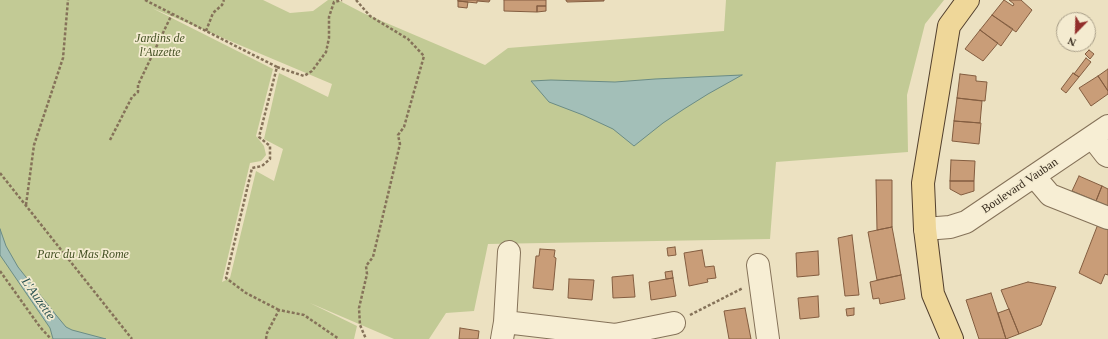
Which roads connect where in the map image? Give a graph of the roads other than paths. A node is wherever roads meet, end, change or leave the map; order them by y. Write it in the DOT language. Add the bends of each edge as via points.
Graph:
graph roads {
  1 [pos="968,0"];
  2 [pos="1100,131"];
  3 [pos="1108,156"];
  4 [pos="1034,176"];
  5 [pos="1108,218"];
  6 [pos="924,229"];
  7 [pos="509,252"];
  8 [pos="760,273"];
  9 [pos="674,323"];
  10 [pos="504,331"];
  11 [pos="615,337"];
  12 [pos="768,339"];
  13 [pos="952,339"];
  1 -- 6 [label="main road" via="949,26 923,183"];
  2 -- 3 [label="street"];
  2 -- 4 [label="street, Boulevard Vauban"];
  4 -- 5 [label="street" via="1050,195"];
  4 -- 6 [label="street, Boulevard Vauban" via="966,222 950,227"];
  6 -- 13 [label="main road" via="933,294"];
  7 -- 10 [label="street"];
  8 -- 12 [label="street"];
  9 -- 11 [label="street"];
  10 -- 11 [label="street"];
}
